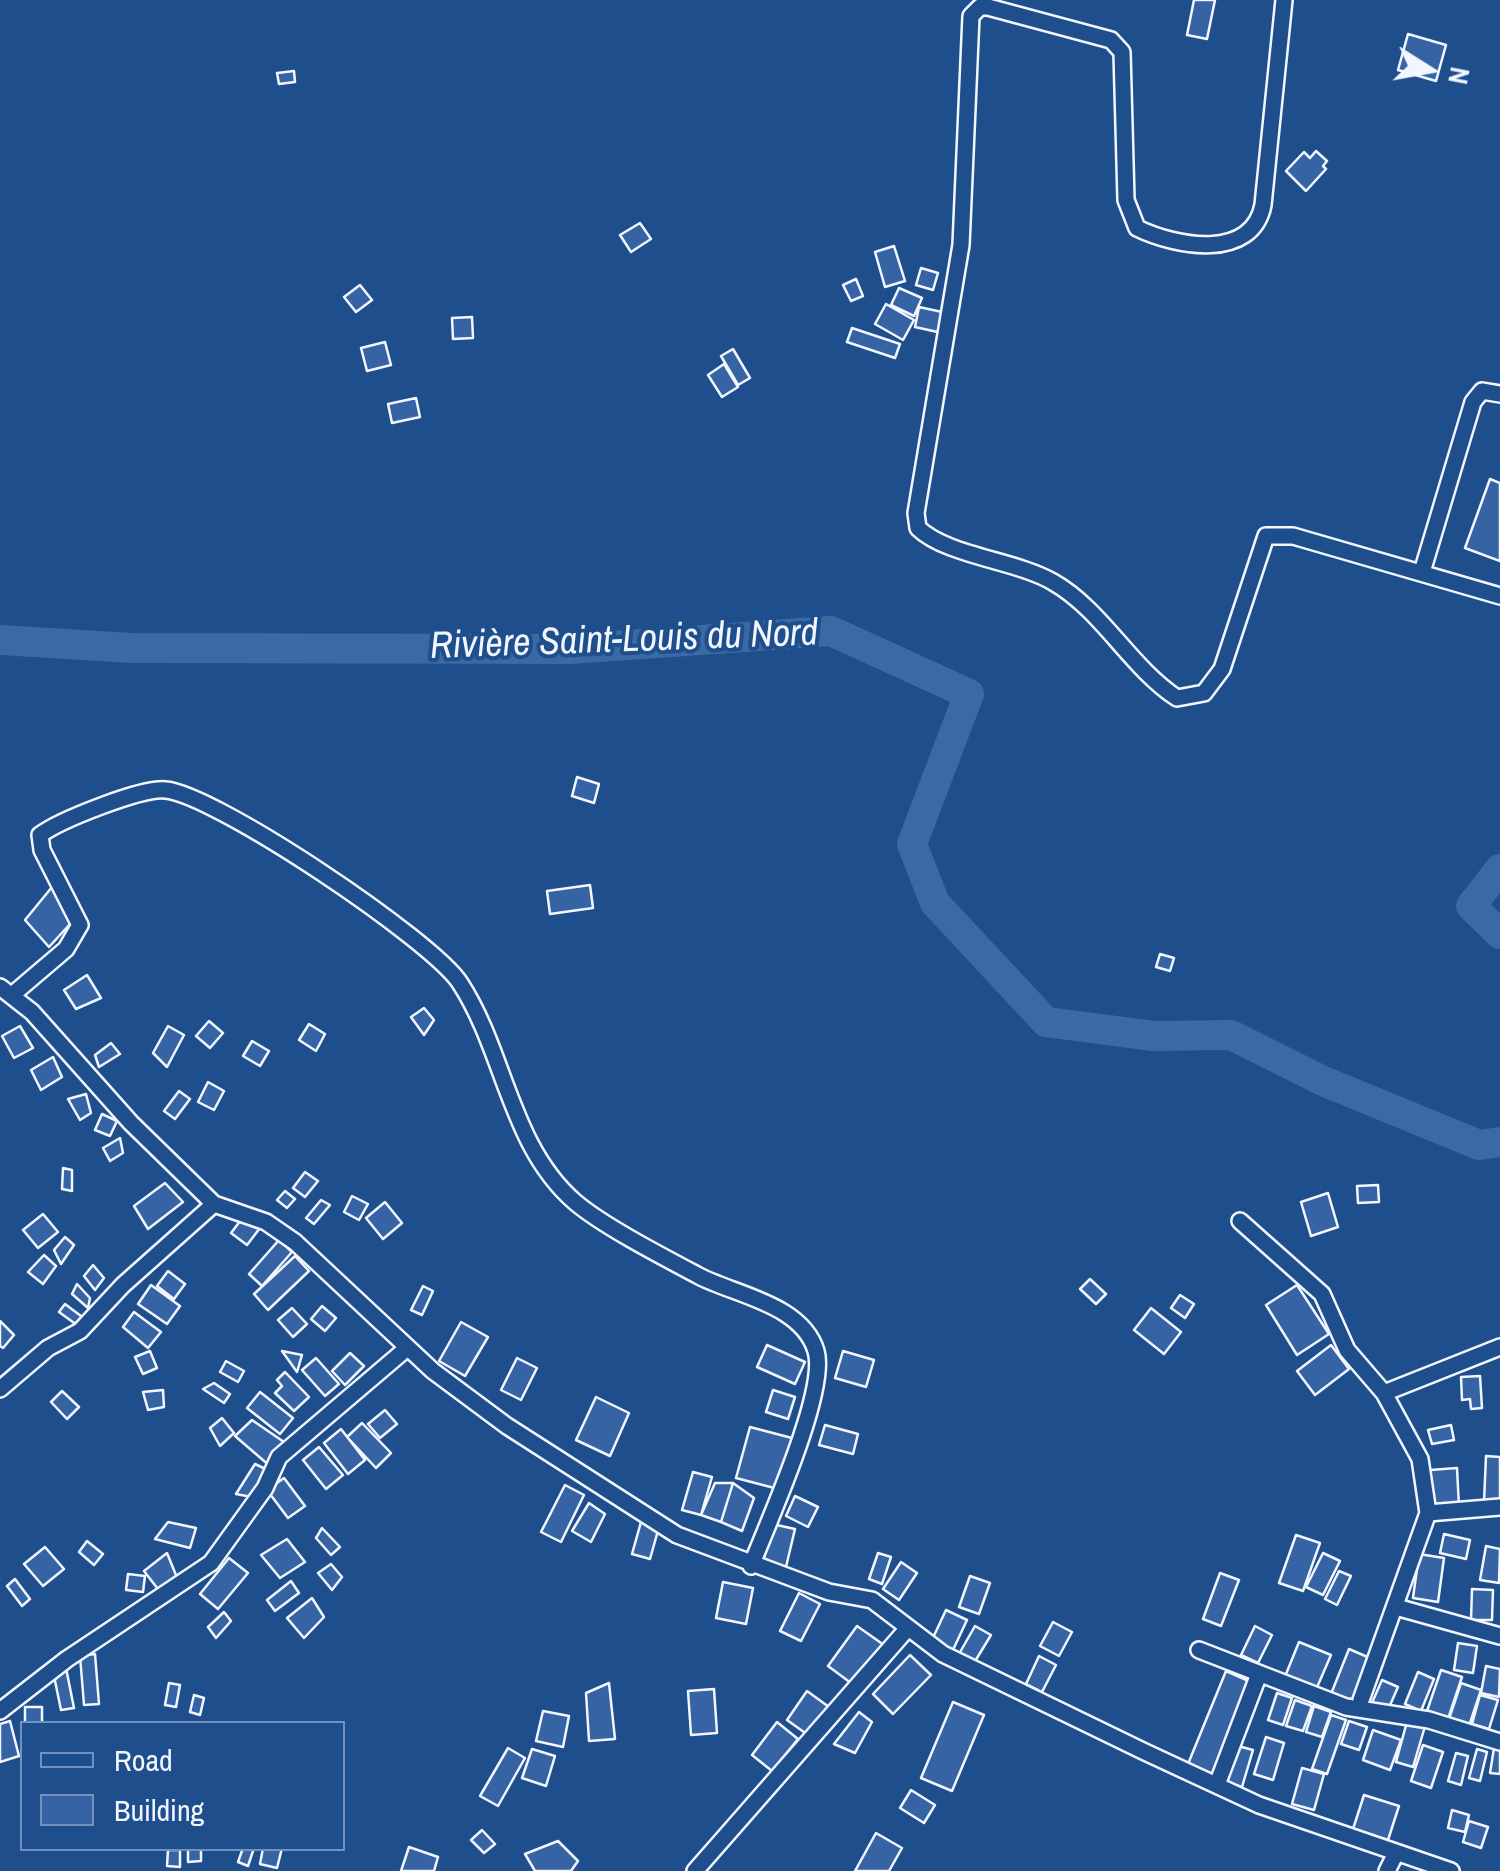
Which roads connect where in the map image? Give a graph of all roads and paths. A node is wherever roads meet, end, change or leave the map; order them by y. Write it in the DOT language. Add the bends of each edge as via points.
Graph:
graph roads {
  1 [pos="1284,0"];
  2 [pos="1500,394"];
  3 [pos="1422,572"];
  4 [pos="1500,596"];
  5 [pos="6,991"];
  6 [pos="214,1204"];
  7 [pos="1240,1221"];
  8 [pos="1500,1347"];
  9 [pos="406,1350"];
  10 [pos="0,1389"];
  11 [pos="1384,1393"];
  12 [pos="1500,1507"];
  13 [pos="1428,1512"];
  14 [pos="751,1566"];
  15 [pos="1396,1607"];
  16 [pos="908,1628"];
  17 [pos="1500,1636"];
  18 [pos="1199,1650"];
  19 [pos="1259,1674"];
  20 [pos="1361,1700"];
  21 [pos="0,1711"];
  22 [pos="1500,1742"];
  23 [pos="1218,1782"];
  24 [pos="1396,1853"];
  25 [pos="695,1871"];
  26 [pos="1387,1871"];
  27 [pos="1450,1871"];
  1 -- 3 [label="street" via="1260,222 1234,242 1164,241 1137,228 1126,200 1122,52 1111,40 988,7 970,16 961,245 918,528 1057,584 1177,698 1204,693 1222,669 1266,536 1294,536"];
  2 -- 3 [label="street" via="1482,391 1473,402"];
  3 -- 4 [label="street"];
  5 -- 6 [label="street"];
  5 -- 14 [label="street" via="66,950 80,925 40,835 68,818 164,789 233,820 438,955 462,985 536,1155 576,1202 701,1277 772,1306 812,1340 818,1378"];
  6 -- 9 [label="street" via="266,1222 294,1242"];
  6 -- 10 [label="street" via="80,1331 48,1348"];
  7 -- 11 [label="street" via="1322,1294 1347,1350"];
  8 -- 11 [label="street"];
  9 -- 14 [label="street" via="507,1426 677,1535"];
  9 -- 21 [label="street" via="278,1457 266,1488 211,1563"];
  11 -- 13 [label="street" via="1420,1459"];
  12 -- 13 [label="street"];
  13 -- 15 [label="street"];
  14 -- 16 [label="street" via="872,1600"];
  15 -- 17 [label="street"];
  15 -- 20 [label="street"];
  16 -- 23 [label="street" via="943,1654"];
  16 -- 25 [label="street"];
  18 -- 19 [label="street"];
  19 -- 22 [label="street" via="1346,1707 1429,1720"];
  19 -- 23 [label="street"];
  23 -- 24 [label="street"];
  24 -- 26 [label="street"];
  24 -- 27 [label="street"];
}
